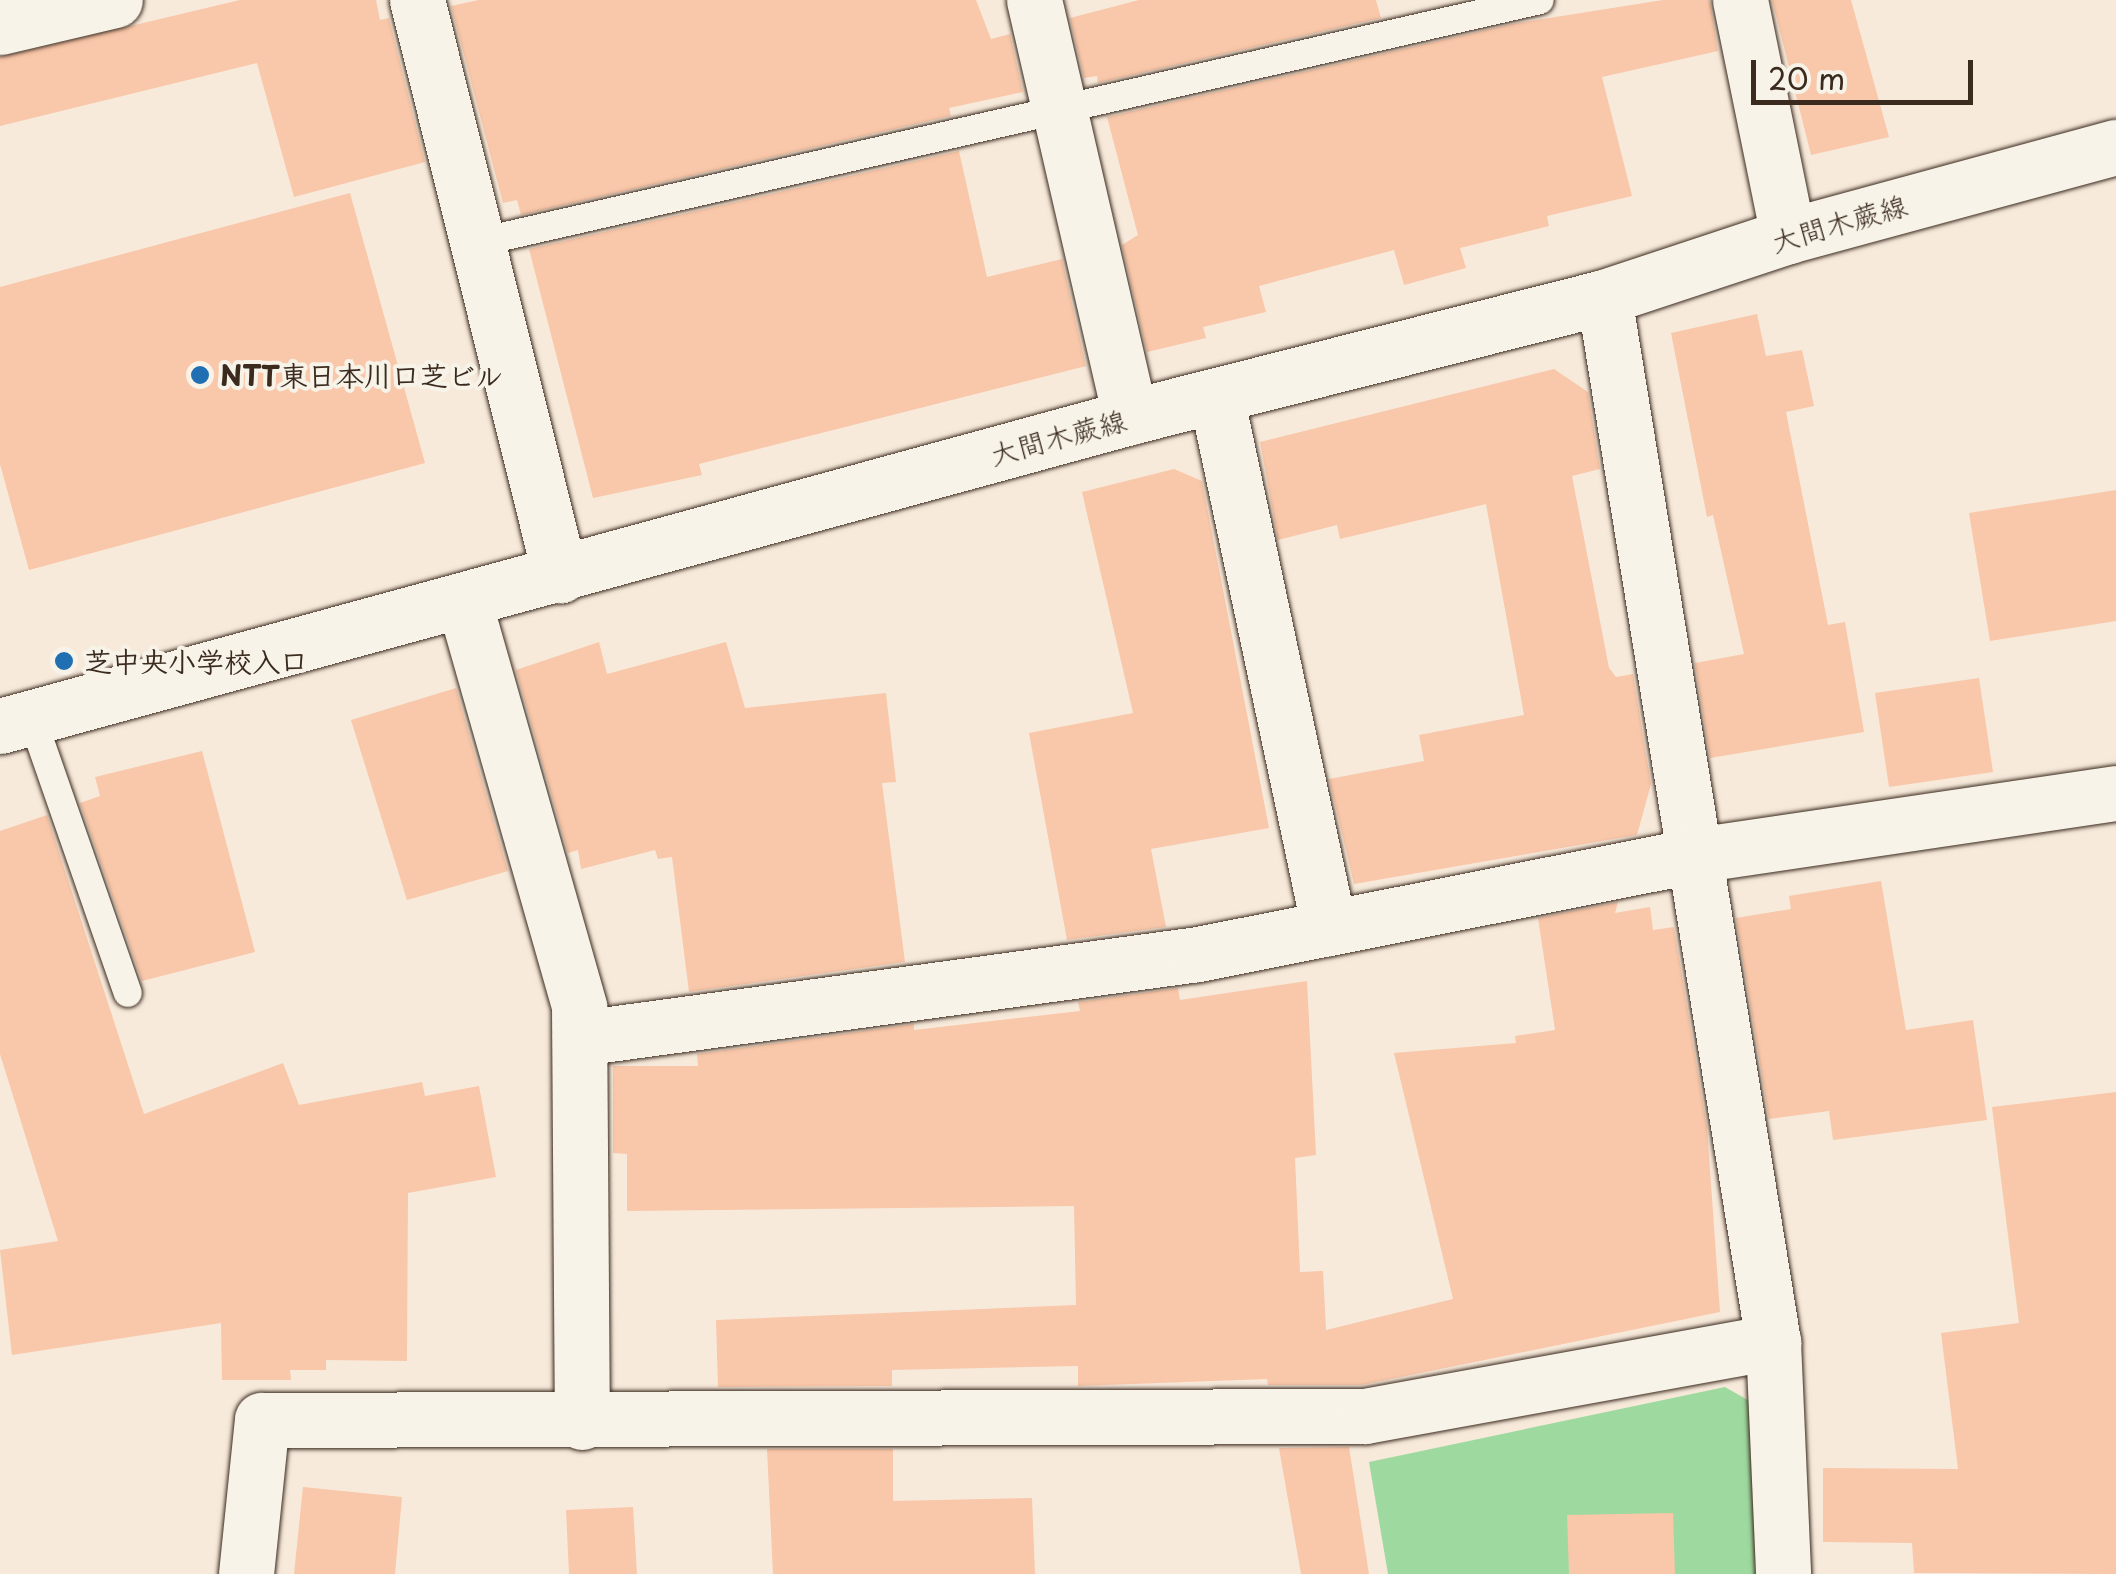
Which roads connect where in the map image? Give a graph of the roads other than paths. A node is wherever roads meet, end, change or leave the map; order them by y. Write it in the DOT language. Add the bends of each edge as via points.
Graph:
graph roads {
  1 [pos="115,0"];
  2 [pos="417,0"];
  3 [pos="1034,0"];
  4 [pos="1540,0"];
  5 [pos="1740,0"];
  6 [pos="0,27"];
  7 [pos="1058,112"];
  8 [pos="2116,146"];
  9 [pos="1788,236"];
  10 [pos="475,243"];
  11 [pos="1604,297"];
  12 [pos="1216,396"];
  13 [pos="1130,417"];
  14 [pos="560,575"];
  15 [pos="464,602"];
  16 [pos="16,722"];
  17 [pos="2116,794"];
  18 [pos="1696,855"];
  19 [pos="1329,928"];
  20 [pos="128,993"];
  21 [pos="580,1038"];
  22 [pos="1773,1342"];
  23 [pos="582,1422"];
  24 [pos="246,1574"];
  25 [pos="1783,1574"];
  1 -- 6 [label="street"];
  2 -- 10 [label="street"];
  3 -- 7 [label="street"];
  4 -- 7 [label="lane"];
  5 -- 9 [label="street"];
  7 -- 10 [label="lane"];
  7 -- 13 [label="street"];
  8 -- 9 [label="street, 大間木蕨線"];
  9 -- 11 [label="street, 大間木蕨線"];
  10 -- 14 [label="street"];
  11 -- 12 [label="street, 大間木蕨線"];
  11 -- 18 [label="street"];
  12 -- 13 [label="street, 大間木蕨線"];
  12 -- 19 [label="street"];
  13 -- 14 [label="street, 大間木蕨線"];
  14 -- 15 [label="street, 大間木蕨線"];
  15 -- 16 [label="street, 大間木蕨線"];
  15 -- 21 [label="street" via="579,1007"];
  16 -- 20 [label="lane"];
  17 -- 18 [label="street"];
  18 -- 19 [label="street"];
  18 -- 22 [label="street"];
  19 -- 21 [label="street" via="1198,954"];
  21 -- 23 [label="street"];
  22 -- 23 [label="street" via="1366,1416"];
  22 -- 25 [label="street"];
  23 -- 24 [label="street" via="262,1420"];
}
